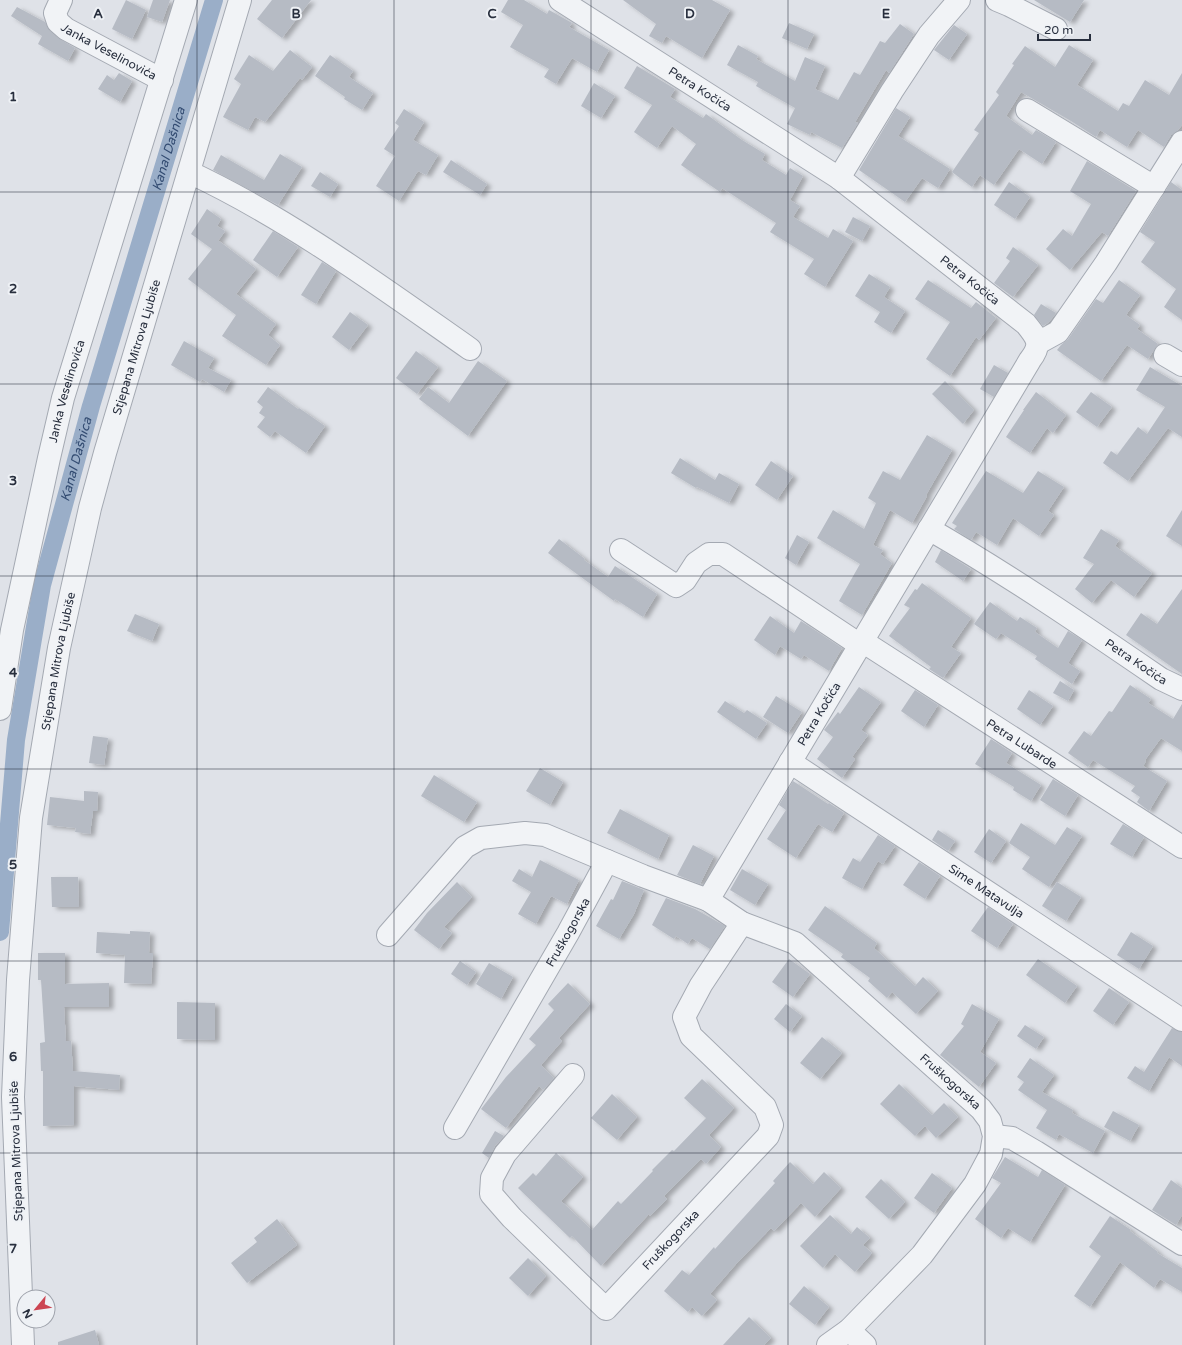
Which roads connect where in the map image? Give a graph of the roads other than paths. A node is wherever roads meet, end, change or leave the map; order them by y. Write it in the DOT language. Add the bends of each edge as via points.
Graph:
graph roads {
  1 [pos="61,0"];
  2 [pos="186,0"];
  3 [pos="240,0"];
  4 [pos="560,0"];
  5 [pos="959,0"];
  6 [pos="997,0"];
  7 [pos="1056,28"];
  8 [pos="162,80"];
  9 [pos="1027,110"];
  10 [pos="1182,142"];
  11 [pos="189,172"];
  12 [pos="839,178"];
  13 [pos="1154,187"];
  14 [pos="1038,342"];
  15 [pos="470,349"];
  16 [pos="929,529"];
  17 [pos="621,550"];
  18 [pos="861,643"];
  19 [pos="1182,689"];
  20 [pos="0,709"];
  21 [pos="790,762"];
  22 [pos="1182,847"];
  23 [pos="607,861"];
  24 [pos="708,900"];
  25 [pos="742,923"];
  26 [pos="388,935"];
  27 [pos="1182,1020"];
  28 [pos="573,1075"];
  29 [pos="455,1128"];
  30 [pos="994,1136"];
  31 [pos="1182,1244"];
  32 [pos="849,1330"];
  33 [pos="23,1345"];
  34 [pos="828,1345"];
  35 [pos="864,1345"];
  1 -- 8 [label="street, Janka Veselinovića" via="55,13 58,22 66,29"];
  2 -- 8 [label="street, Janka Veselinovića"];
  3 -- 11 [label="street, Stjepana Mitrova Ljubiše"];
  4 -- 12 [label="street, Petra Kočića"];
  5 -- 12 [label="street" via="929,35"];
  6 -- 7 [label="street"];
  8 -- 20 [label="street, Janka Veselinovića" via="63,398 12,630"];
  9 -- 13 [label="street"];
  10 -- 13 [label="street"];
  11 -- 15 [label="street" via="259,208 361,273"];
  11 -- 33 [label="street, Stjepana Mitrova Ljubiše" via="90,508 59,648 31,818 18,980 13,1097"];
  12 -- 14 [label="street, Petra Kočića" via="1026,324"];
  13 -- 14 [label="street" via="1058,332"];
  14 -- 16 [label="street, Petra Kočića" via="1037,351"];
  16 -- 18 [label="street, Petra Kočića"];
  16 -- 19 [label="street, Petra Kočića" via="971,553 1161,679"];
  17 -- 18 [label="street, Petra Lubarde" via="676,586 685,580 696,563 709,554 723,554"];
  18 -- 21 [label="street, Petra Kočića"];
  18 -- 22 [label="street, Petra Lubarde"];
  21 -- 24 [label="street, Petra Kočića"];
  21 -- 27 [label="street, Sime Matavulja"];
  23 -- 24 [label="street, Fruškogorska"];
  23 -- 26 [label="street, Fruškogorska" via="545,835 525,833 481,838 465,847"];
  23 -- 29 [label="street, Fruškogorska"];
  24 -- 25 [label="street, Fruškogorska"];
  25 -- 28 [label="street, Fruškogorska" via="701,985 684,1017 691,1036 765,1107 772,1125 768,1136 606,1309 512,1218 491,1194 492,1178 505,1154"];
  25 -- 30 [label="street, Fruškogorska" via="795,943 981,1109 990,1122"];
  30 -- 31 [label="street" via="1012,1138"];
  30 -- 32 [label="street" via="991,1154 971,1190 922,1255"];
  32 -- 34 [label="street"];
  32 -- 35 [label="street"];
}
